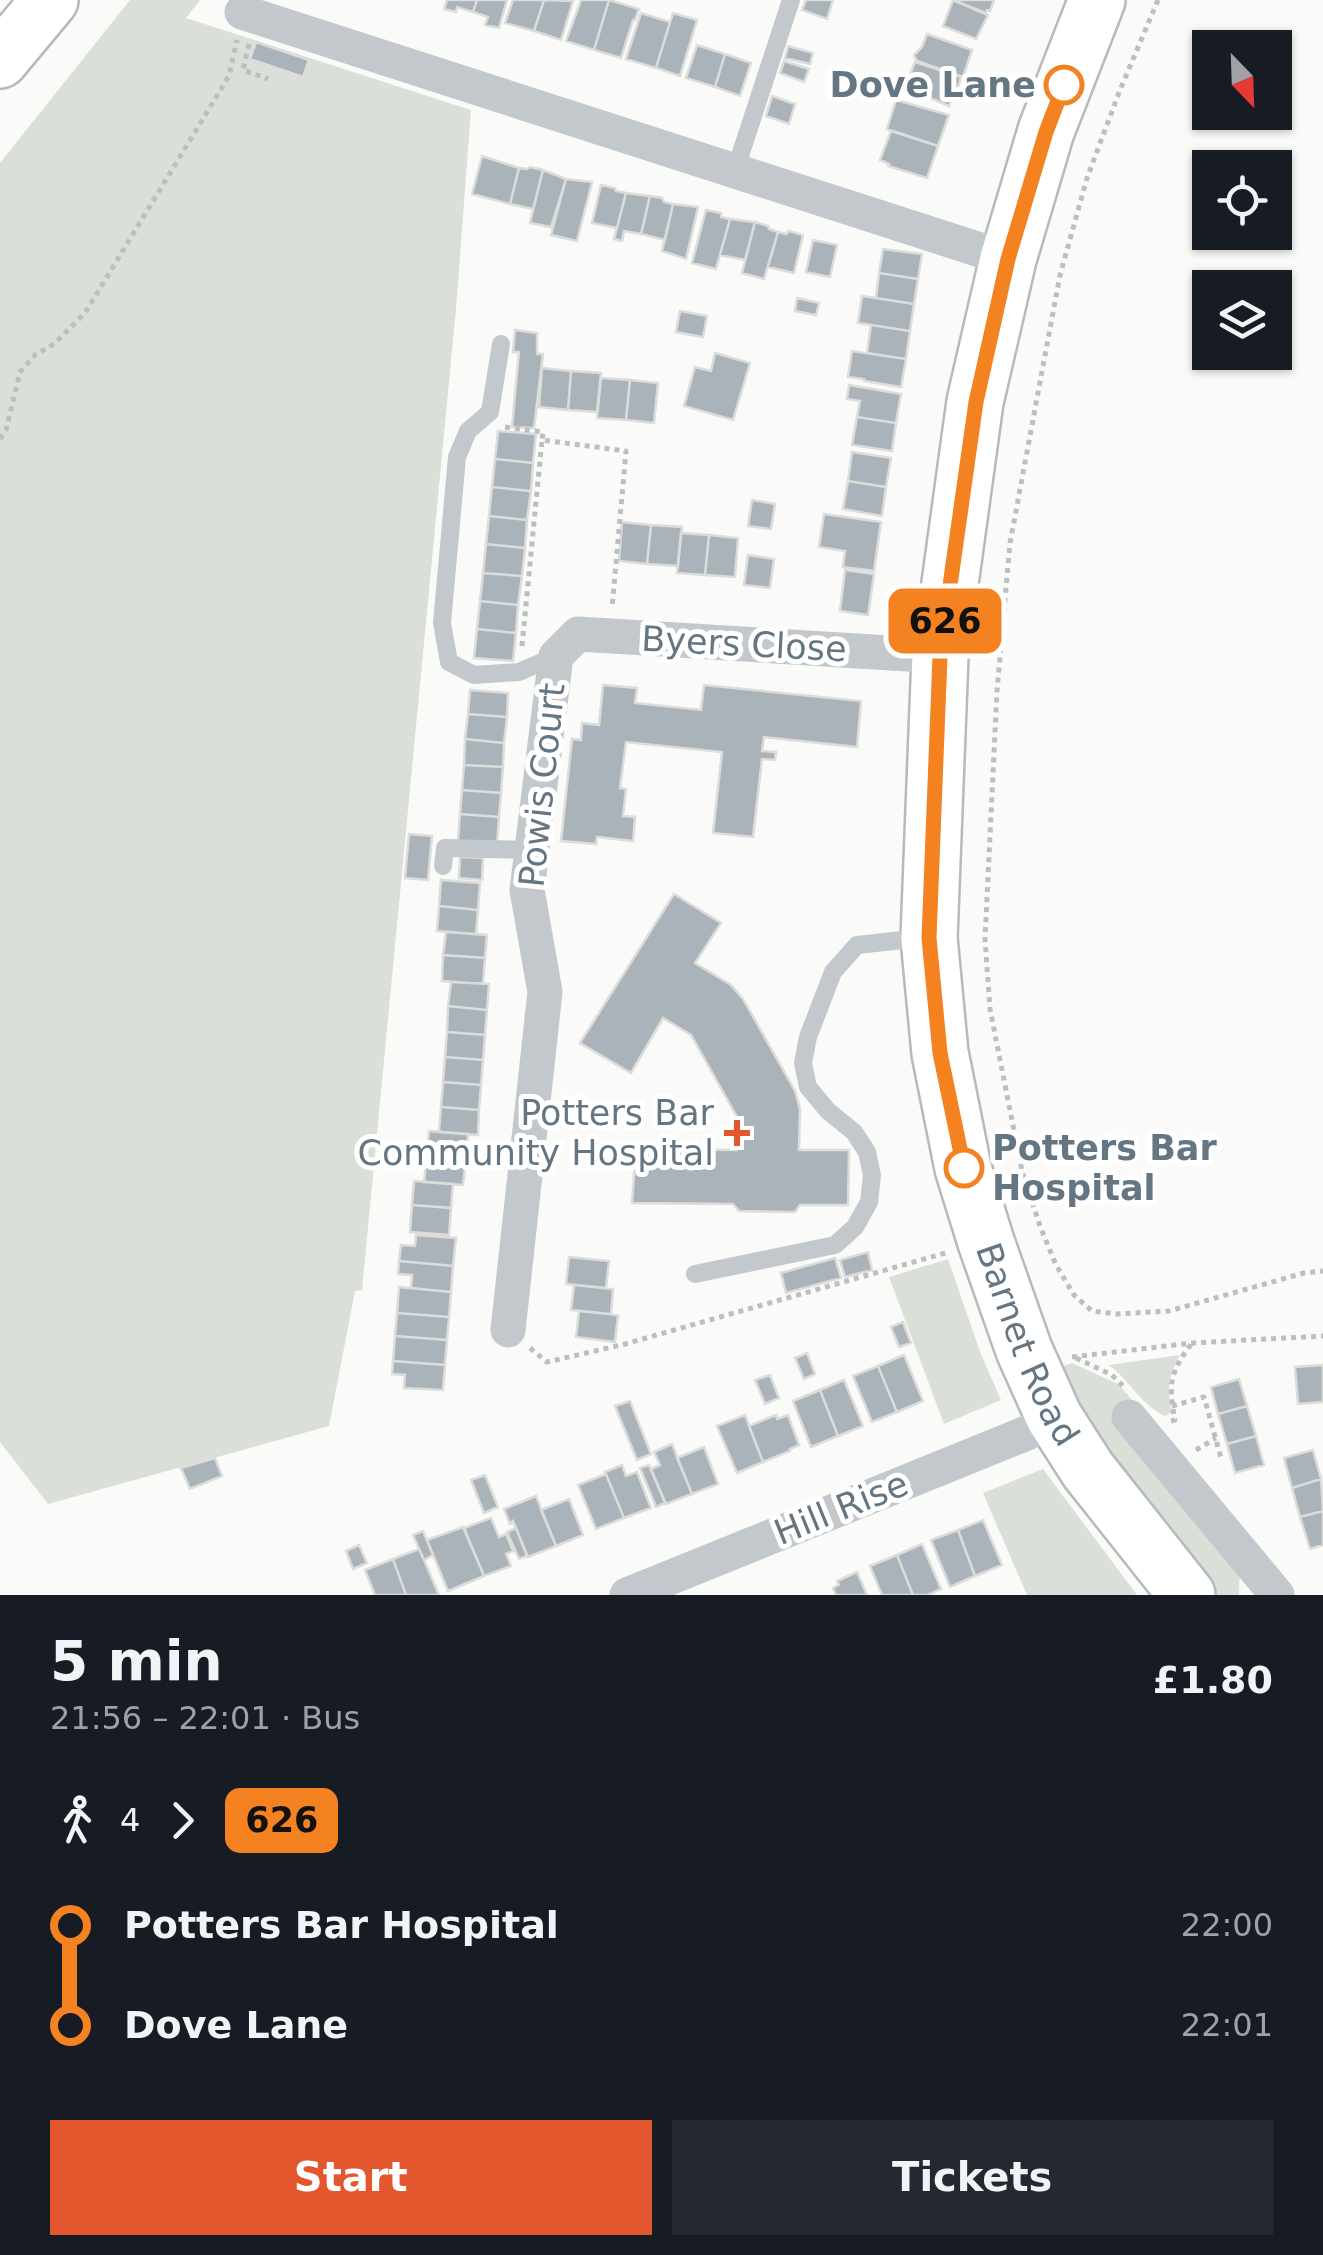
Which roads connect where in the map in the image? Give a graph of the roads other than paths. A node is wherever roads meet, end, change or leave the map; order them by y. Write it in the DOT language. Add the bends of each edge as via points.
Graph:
graph roads {
  1 [pos="50,0"];
  2 [pos="791,0"];
  3 [pos="1097,0"];
  4 [pos="249,15"];
  5 [pos="0,60"];
  6 [pos="736,171"];
  7 [pos="1008,259"];
  8 [pos="501,344"];
  9 [pos="556,656"];
  10 [pos="940,656"];
  11 [pos="532,850"];
  12 [pos="444,866"];
  13 [pos="929,938"];
  14 [pos="695,1274"];
  15 [pos="508,1330"];
  16 [pos="1139,1410"];
  17 [pos="1054,1417"];
  18 [pos="626,1595"];
  19 [pos="1187,1595"];
  20 [pos="1277,1595"];
  1 -- 5 [label="main road"];
  2 -- 6 [label="lane"];
  3 -- 7 [label="main road, Barnet Road" via="1046,132"];
  4 -- 6 [label="street"];
  6 -- 7 [label="street"];
  7 -- 10 [label="main road, Barnet Road" via="976,402"];
  8 -- 9 [label="lane" via="490,412 468,431 457,457 442,623 450,662 474,676 519,672"];
  9 -- 10 [label="street, Byers Close" via="578,634"];
  9 -- 11 [label="street, Powis Court"];
  10 -- 13 [label="main road, Barnet Road"];
  11 -- 12 [label="lane" via="445,848"];
  11 -- 15 [label="street, Powis Court" via="527,890 545,992"];
  13 -- 14 [label="lane" via="856,944 833,972 808,1037 802,1063 808,1087 867,1152 869,1202 855,1227 835,1245"];
  13 -- 17 [label="main road, Barnet Road" via="940,1053 964,1168 1024,1350"];
  16 -- 20 [label="street, Barnet Road"];
  17 -- 18 [label="street, Hill Rise"];
  17 -- 19 [label="main road, Barnet Road"];
}
